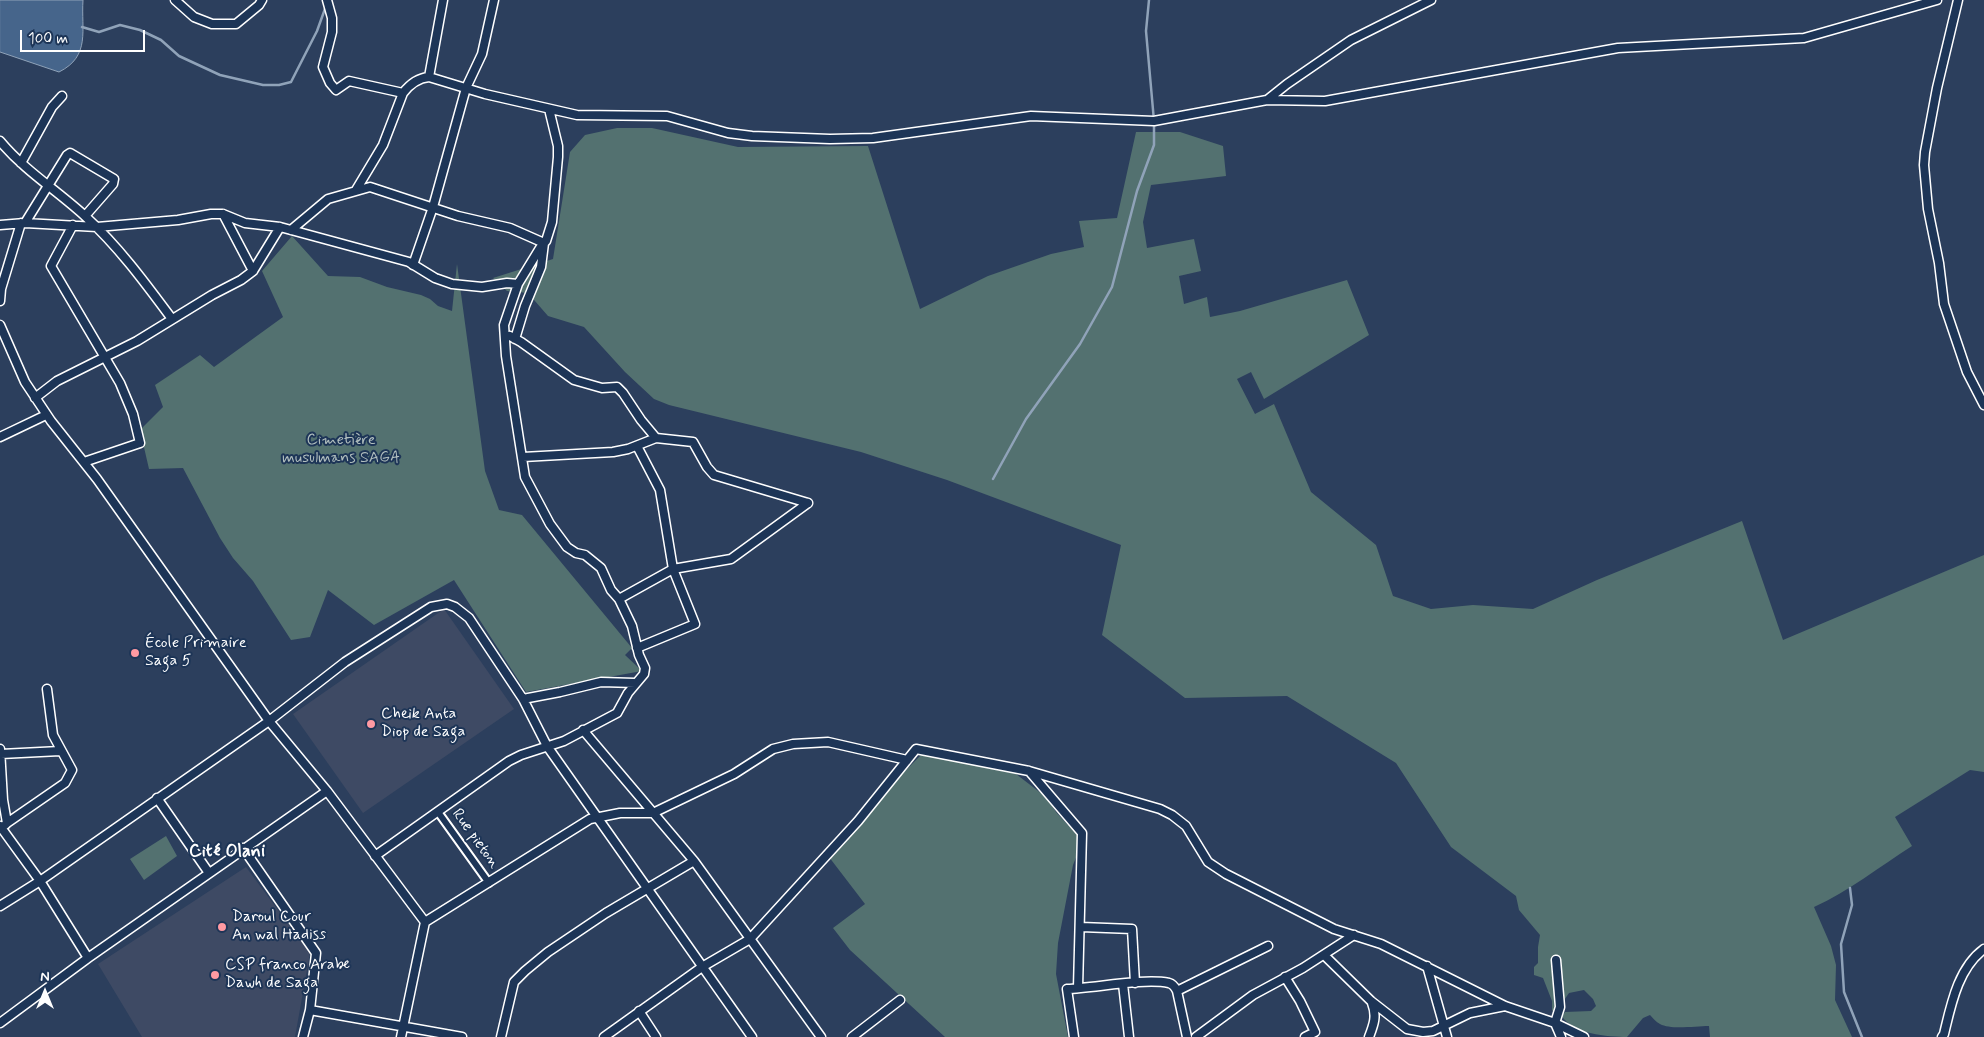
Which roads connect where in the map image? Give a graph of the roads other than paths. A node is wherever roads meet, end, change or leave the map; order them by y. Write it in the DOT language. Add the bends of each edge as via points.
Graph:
graph roads {
  1 [pos="175,0"];
  2 [pos="262,0"];
  3 [pos="327,0"];
  4 [pos="443,0"];
  5 [pos="494,0"];
  6 [pos="1431,0"];
  7 [pos="1937,0"];
  8 [pos="1958,0"];
  9 [pos="429,77"];
  10 [pos="466,88"];
  11 [pos="403,93"];
  12 [pos="62,96"];
  13 [pos="1267,100"];
  14 [pos="549,109"];
  15 [pos="0,142"];
  16 [pos="21,163"];
  17 [pos="48,186"];
  18 [pos="356,190"];
  19 [pos="433,208"];
  20 [pos="223,214"];
  21 [pos="85,216"];
  22 [pos="23,223"];
  23 [pos="0,225"];
  24 [pos="73,226"];
  25 [pos="97,227"];
  26 [pos="280,227"];
  27 [pos="291,230"];
  28 [pos="544,243"];
  29 [pos="413,265"];
  30 [pos="253,270"];
  31 [pos="518,284"];
  32 [pos="0,301"];
  33 [pos="172,319"];
  34 [pos="0,326"];
  35 [pos="504,333"];
  36 [pos="515,339"];
  37 [pos="104,357"];
  38 [pos="35,398"];
  39 [pos="1984,404"];
  40 [pos="46,415"];
  41 [pos="0,437"];
  42 [pos="656,438"];
  43 [pos="637,446"];
  44 [pos="523,458"];
  45 [pos="84,462"];
  46 [pos="674,569"];
  47 [pos="619,599"];
  48 [pos="637,648"];
  49 [pos="635,683"];
  50 [pos="47,689"];
  51 [pos="523,699"];
  52 [pos="269,721"];
  53 [pos="583,730"];
  54 [pos="547,746"];
  55 [pos="0,751"];
  56 [pos="60,751"];
  57 [pos="907,760"];
  58 [pos="1029,771"];
  59 [pos="327,791"];
  60 [pos="157,798"];
  61 [pos="438,812"];
  62 [pos="653,813"];
  63 [pos="597,816"];
  64 [pos="3,826"];
  65 [pos="243,848"];
  66 [pos="374,856"];
  67 [pos="694,861"];
  68 [pos="209,873"];
  69 [pos="40,881"];
  70 [pos="489,882"];
  71 [pos="647,888"];
  72 [pos="0,906"];
  73 [pos="425,922"];
  74 [pos="1081,927"];
  75 [pos="1354,935"];
  76 [pos="750,939"];
  77 [pos="1268,946"];
  78 [pos="1984,949"];
  79 [pos="1324,955"];
  80 [pos="88,958"];
  81 [pos="1556,960"];
  82 [pos="1427,966"];
  83 [pos="702,967"];
  84 [pos="1285,977"];
  85 [pos="1136,983"];
  86 [pos="1123,984"];
  87 [pos="1078,988"];
  88 [pos="1177,991"];
  89 [pos="900,1000"];
  90 [pos="1371,1001"];
  91 [pos="1505,1006"];
  92 [pos="310,1010"];
  93 [pos="638,1011"];
  94 [pos="0,1023"];
  95 [pos="1555,1023"];
  96 [pos="403,1026"];
  97 [pos="1444,1026"];
  98 [pos="1316,1034"];
  99 [pos="303,1037"];
  100 [pos="401,1037"];
  101 [pos="462,1037"];
  102 [pos="501,1037"];
  103 [pos="604,1037"];
  104 [pos="656,1037"];
  105 [pos="752,1037"];
  106 [pos="821,1037"];
  107 [pos="852,1037"];
  108 [pos="1074,1037"];
  109 [pos="1129,1037"];
  110 [pos="1187,1037"];
  111 [pos="1196,1037"];
  112 [pos="1305,1037"];
  113 [pos="1369,1037"];
  114 [pos="1447,1037"];
  115 [pos="1562,1037"];
  116 [pos="1584,1037"];
  117 [pos="1942,1037"];
  1 -- 2 [label="street" via="194,17 212,24 236,24"];
  3 -- 11 [label="street" via="332,32 323,67 330,83 336,90 349,80"];
  4 -- 9 [label="street"];
  5 -- 10 [label="street" via="482,54"];
  6 -- 13 [label="street" via="1351,40"];
  7 -- 13 [label="street" via="1804,38 1618,48 1325,100"];
  8 -- 39 [label="street" via="1937,88 1924,165 1944,304 1967,372"];
  9 -- 10 [label="street"];
  9 -- 11 [label="street" via="415,81"];
  10 -- 14 [label="street"];
  10 -- 19 [label="street"];
  11 -- 18 [label="street" via="383,145"];
  12 -- 16 [label="street" via="52,107"];
  13 -- 14 [label="street" via="1154,121 1031,116 873,138 830,139 728,133 667,116 577,115"];
  14 -- 28 [label="street" via="558,146 558,167 552,222"];
  15 -- 16 [label="street"];
  16 -- 17 [label="street"];
  17 -- 21 [label="street"];
  17 -- 21 [label="street" via="70,154 112,177 113,184"];
  17 -- 22 [label="street"];
  18 -- 19 [label="street" via="370,187"];
  18 -- 27 [label="street" via="328,199"];
  19 -- 28 [label="street" via="510,228"];
  19 -- 29 [label="street"];
  20 -- 25 [label="street"];
  20 -- 26 [label="street" via="245,223"];
  20 -- 30 [label="street"];
  21 -- 25 [label="street"];
  22 -- 23 [label="street"];
  22 -- 24 [label="street"];
  22 -- 32 [label="street"];
  24 -- 25 [label="street"];
  24 -- 37 [label="street" via="51,266"];
  25 -- 33 [label="street"];
  26 -- 27 [label="street"];
  26 -- 30 [label="street"];
  27 -- 29 [label="street"];
  28 -- 31 [label="street"];
  28 -- 36 [label="street" via="541,267 524,306"];
  29 -- 31 [label="street" via="435,278 470,287"];
  30 -- 33 [label="street"];
  31 -- 35 [label="street"];
  33 -- 37 [label="street"];
  34 -- 38 [label="street"];
  35 -- 36 [label="street"];
  35 -- 44 [label="street"];
  36 -- 42 [label="street" via="574,380 602,388 617,387"];
  37 -- 38 [label="street" via="57,381"];
  37 -- 45 [label="street" via="126,397 140,443"];
  38 -- 40 [label="street"];
  40 -- 41 [label="street"];
  40 -- 45 [label="street"];
  42 -- 43 [label="street"];
  42 -- 46 [label="street" via="693,442 714,475 808,503 730,559"];
  43 -- 44 [label="street" via="599,454"];
  43 -- 46 [label="street" via="660,490"];
  44 -- 47 [label="street" via="525,477 550,524 567,547 585,555 601,568"];
  45 -- 52 [label="street"];
  46 -- 47 [label="street"];
  46 -- 48 [label="street" via="695,624"];
  47 -- 48 [label="street" via="632,626"];
  48 -- 49 [label="street" via="646,668"];
  49 -- 51 [label="street" via="601,682"];
  49 -- 53 [label="street" via="617,713"];
  50 -- 56 [label="street" via="53,735"];
  51 -- 52 [label="street" via="470,618 455,607 442,604 432,607 345,662"];
  51 -- 54 [label="street"];
  52 -- 59 [label="street"];
  52 -- 60 [label="street"];
  53 -- 54 [label="street"];
  53 -- 62 [label="street"];
  54 -- 61 [label="street" via="509,762"];
  54 -- 63 [label="street"];
  55 -- 56 [label="street"];
  55 -- 64 [label="street"];
  56 -- 64 [label="street" via="72,770 69,778"];
  57 -- 58 [label="street" via="916,749"];
  57 -- 62 [label="street" via="828,742 793,744 773,750 718,783"];
  57 -- 76 [label="street" via="858,820"];
  58 -- 74 [label="street" via="1082,833"];
  58 -- 75 [label="street" via="1172,815 1186,826 1208,862 1309,917"];
  59 -- 65 [label="street"];
  59 -- 66 [label="street"];
  60 -- 68 [label="street"];
  60 -- 69 [label="street"];
  61 -- 66 [label="street"];
  61 -- 70 [label="street, Rue pieton"];
  62 -- 63 [label="street"];
  62 -- 67 [label="street"];
  63 -- 70 [label="street"];
  63 -- 71 [label="street"];
  64 -- 69 [label="street"];
  65 -- 68 [label="street"];
  65 -- 92 [label="street" via="316,953"];
  66 -- 73 [label="street"];
  67 -- 71 [label="street"];
  67 -- 76 [label="street"];
  68 -- 80 [label="street"];
  69 -- 72 [label="street"];
  69 -- 80 [label="street"];
  70 -- 73 [label="street"];
  71 -- 83 [label="street"];
  71 -- 102 [label="street" via="548,952 515,980"];
  73 -- 96 [label="street"];
  74 -- 85 [label="street" via="1132,929"];
  74 -- 87 [label="street"];
  75 -- 79 [label="street"];
  75 -- 82 [label="street"];
  76 -- 83 [label="street"];
  76 -- 106 [label="street"];
  77 -- 88 [label="street"];
  78 -- 117 [label="street" via="1973,956 1954,995"];
  79 -- 84 [label="street"];
  79 -- 90 [label="street"];
  80 -- 94 [label="street"];
  81 -- 95 [label="street" via="1560,1007"];
  82 -- 91 [label="street"];
  82 -- 97 [label="street"];
  83 -- 93 [label="street"];
  83 -- 105 [label="street"];
  84 -- 98 [label="street"];
  84 -- 111 [label="street" via="1253,995"];
  85 -- 86 [label="street"];
  85 -- 88 [label="street" via="1170,983"];
  86 -- 87 [label="street"];
  86 -- 109 [label="street"];
  87 -- 108 [label="street" via="1067,989"];
  88 -- 110 [label="street"];
  89 -- 107 [label="street"];
  90 -- 97 [label="street" via="1407,1029 1423,1032"];
  90 -- 113 [label="street" via="1376,1019"];
  91 -- 95 [label="street"];
  91 -- 97 [label="street" via="1470,1013"];
  92 -- 96 [label="street"];
  92 -- 99 [label="street"];
  93 -- 103 [label="street"];
  93 -- 104 [label="street"];
  95 -- 115 [label="street"];
  95 -- 116 [label="street"];
  96 -- 100 [label="street"];
  96 -- 101 [label="street"];
  97 -- 114 [label="street"];
  98 -- 112 [label="street"];
}
